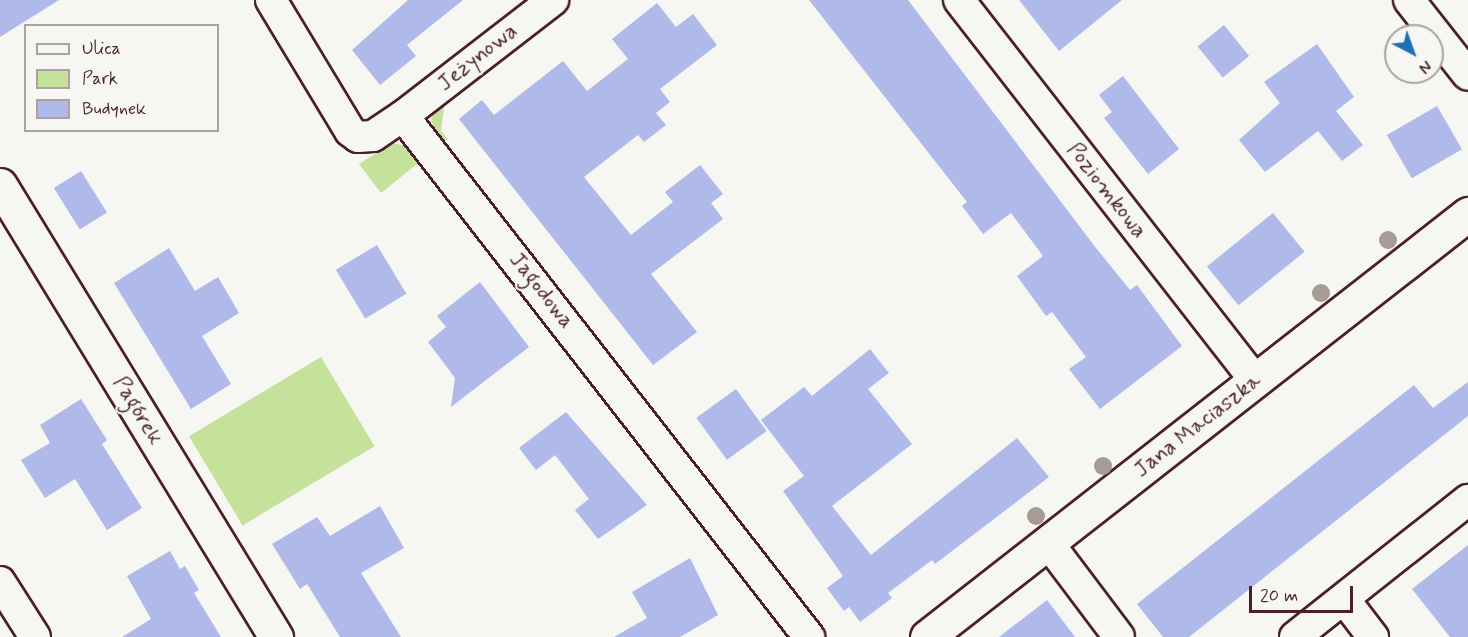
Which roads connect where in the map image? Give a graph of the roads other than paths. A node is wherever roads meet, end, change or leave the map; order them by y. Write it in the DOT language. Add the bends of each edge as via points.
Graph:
graph roads {
  1 [pos="271,0"];
  2 [pos="553,0"];
  3 [pos="959,0"];
  4 [pos="1409,0"];
  5 [pos="1468,75"];
  6 [pos="402,116"];
  7 [pos="0,185"];
  8 [pos="1468,214"];
  9 [pos="1255,380"];
  10 [pos="1468,500"];
  11 [pos="1049,544"];
  12 [pos="0,582"];
  13 [pos="1344,599"];
  14 [pos="35,637"];
  15 [pos="276,637"];
  16 [pos="809,637"];
  17 [pos="927,637"];
  18 [pos="1119,637"];
  19 [pos="1295,637"];
  20 [pos="1373,637"];
  1 -- 6 [label="street" via="350,131 358,137 373,136"];
  2 -- 6 [label="street, Jeżynowa"];
  3 -- 9 [label="street, Poziomkowa"];
  4 -- 5 [label="street"];
  6 -- 16 [label="street, Jagodowa"];
  7 -- 15 [label="street, Pagórek"];
  8 -- 9 [label="street, Jana Maciaszka"];
  9 -- 11 [label="street, Jana Maciaszka"];
  10 -- 13 [label="street"];
  11 -- 17 [label="street, Jana Maciaszka"];
  11 -- 18 [label="street"];
  12 -- 14 [label="street"];
  13 -- 19 [label="street"];
  13 -- 20 [label="street"];
}
